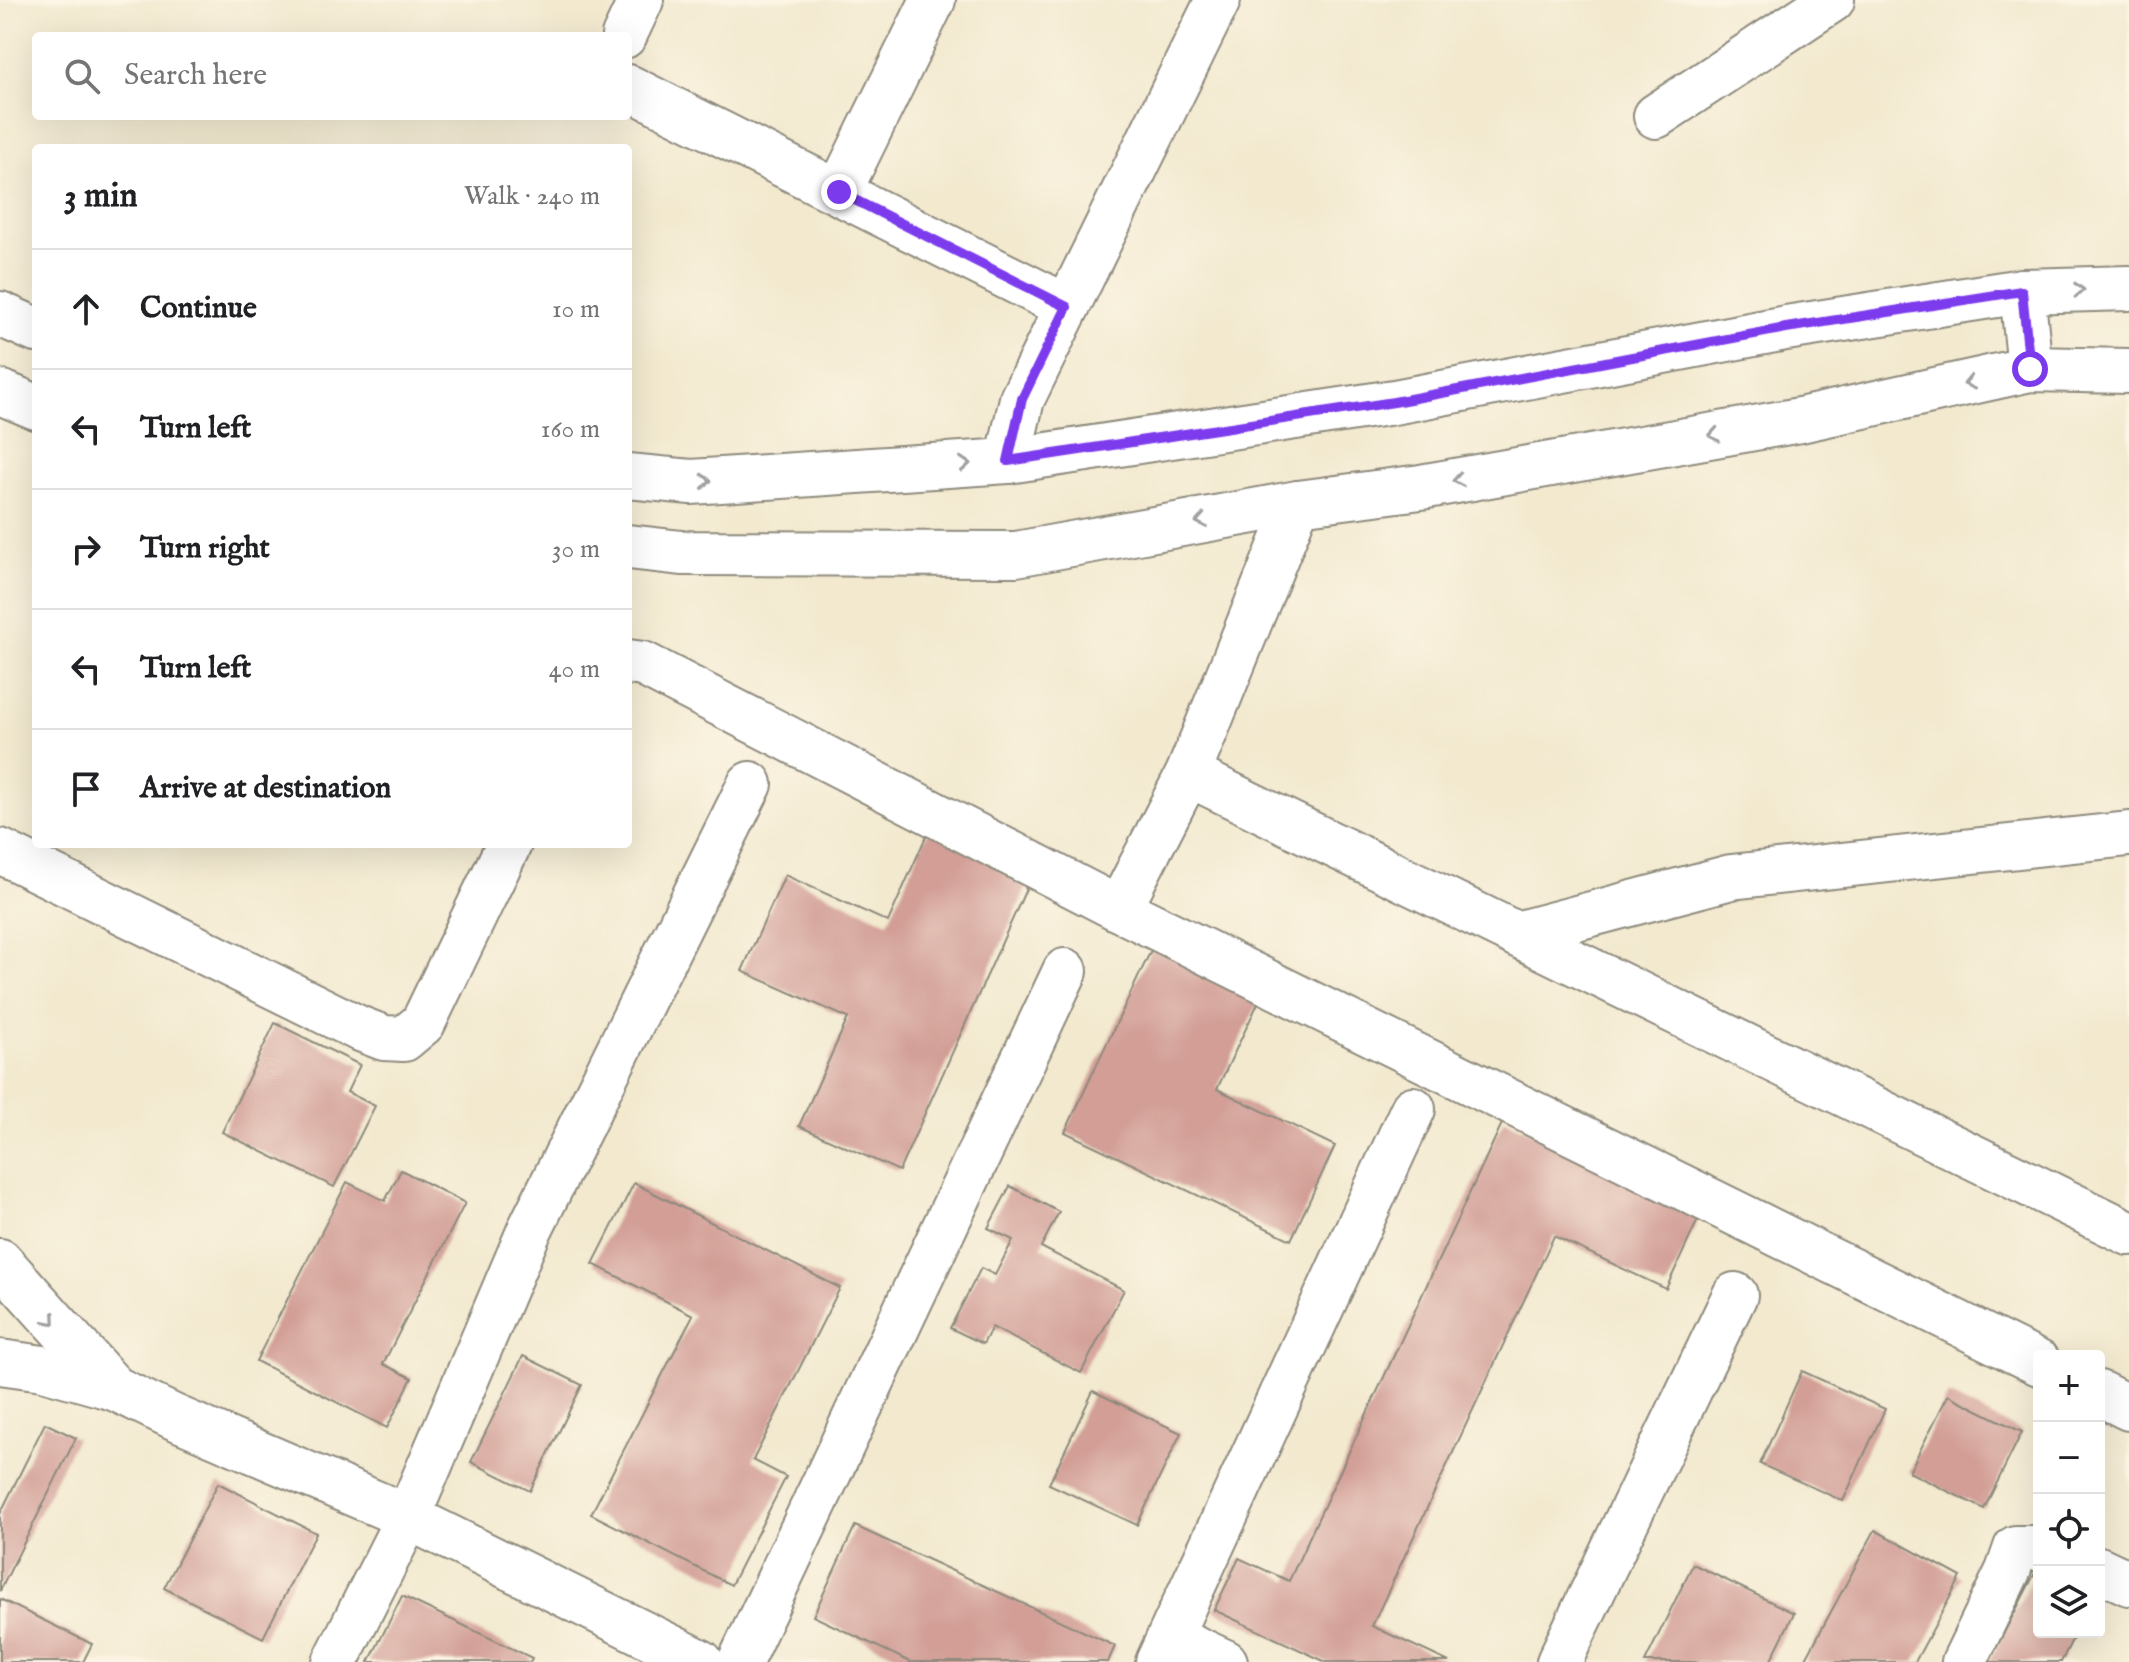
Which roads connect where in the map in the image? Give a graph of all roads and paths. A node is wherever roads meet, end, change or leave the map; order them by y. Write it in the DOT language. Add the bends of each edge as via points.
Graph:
graph roads {
  1 [pos="641,0"];
  2 [pos="933,0"];
  3 [pos="1218,0"];
  4 [pos="1832,0"];
  5 [pos="626,32"];
  6 [pos="632,89"];
  7 [pos="1656,116"];
  8 [pos="839,192"];
  9 [pos="2129,288"];
  10 [pos="2022,291"];
  11 [pos="1067,307"];
  12 [pos="0,314"];
  13 [pos="32,328"];
  14 [pos="2030,369"];
  15 [pos="2129,371"];
  16 [pos="0,392"];
  17 [pos="32,405"];
  18 [pos="1008,461"];
  19 [pos="632,476"];
  20 [pos="1298,503"];
  21 [pos="632,547"];
  22 [pos="632,663"];
  23 [pos="1188,774"];
  24 [pos="750,784"];
  25 [pos="2119,844"];
  26 [pos="507,848"];
  27 [pos="0,851"];
  28 [pos="1119,909"];
  29 [pos="1516,934"];
  30 [pos="1065,971"];
  31 [pos="1413,1109"];
  32 [pos="2129,1233"];
  33 [pos="0,1261"];
  34 [pos="1735,1295"];
  35 [pos="2033,1360"];
  36 [pos="0,1362"];
  37 [pos="114,1388"];
  38 [pos="2105,1396"];
  39 [pos="2129,1408"];
  40 [pos="408,1517"];
  41 [pos="2033,1548"];
  42 [pos="2105,1572"];
  43 [pos="2129,1583"];
  44 [pos="1164,1649"];
  45 [pos="335,1662"];
  46 [pos="701,1662"];
  47 [pos="740,1662"];
  48 [pos="1225,1662"];
  49 [pos="1559,1662"];
  50 [pos="1964,1662"];
  1 -- 5 [label="street"];
  2 -- 8 [label="street"];
  3 -- 11 [label="street"];
  4 -- 7 [label="street"];
  6 -- 8 [label="street"];
  8 -- 11 [label="street"];
  10 -- 9 [label="street, one-way"];
  10 -- 14 [label="street"];
  10 -- 18 [label="street" via="1786,328 1394,402"];
  11 -- 18 [label="street" via="1022,399"];
  12 -- 13 [label="street"];
  14 -- 15 [label="street"];
  14 -- 20 [label="street, one-way" via="1785,423 1421,487"];
  16 -- 17 [label="street"];
  19 -- 18 [label="street, one-way" via="691,482"];
  20 -- 21 [label="street, one-way" via="1016,554 682,553"];
  20 -- 23 [label="street"];
  22 -- 28 [label="street"];
  23 -- 28 [label="street"];
  23 -- 29 [label="street"];
  24 -- 40 [label="street" via="530,1229"];
  25 -- 29 [label="street" via="1731,877"];
  26 -- 27 [label="street" via="423,1023 404,1039 358,1028"];
  28 -- 35 [label="street"];
  29 -- 32 [label="street"];
  30 -- 47 [label="street"];
  31 -- 44 [label="street"];
  33 -- 37 [label="street, one-way"];
  34 -- 49 [label="street"];
  36 -- 37 [label="street"];
  37 -- 40 [label="street"];
  38 -- 39 [label="street"];
  40 -- 45 [label="street"];
  40 -- 46 [label="street"];
  41 -- 50 [label="street" via="2016,1548"];
  42 -- 43 [label="street"];
  44 -- 48 [label="street"];
}
